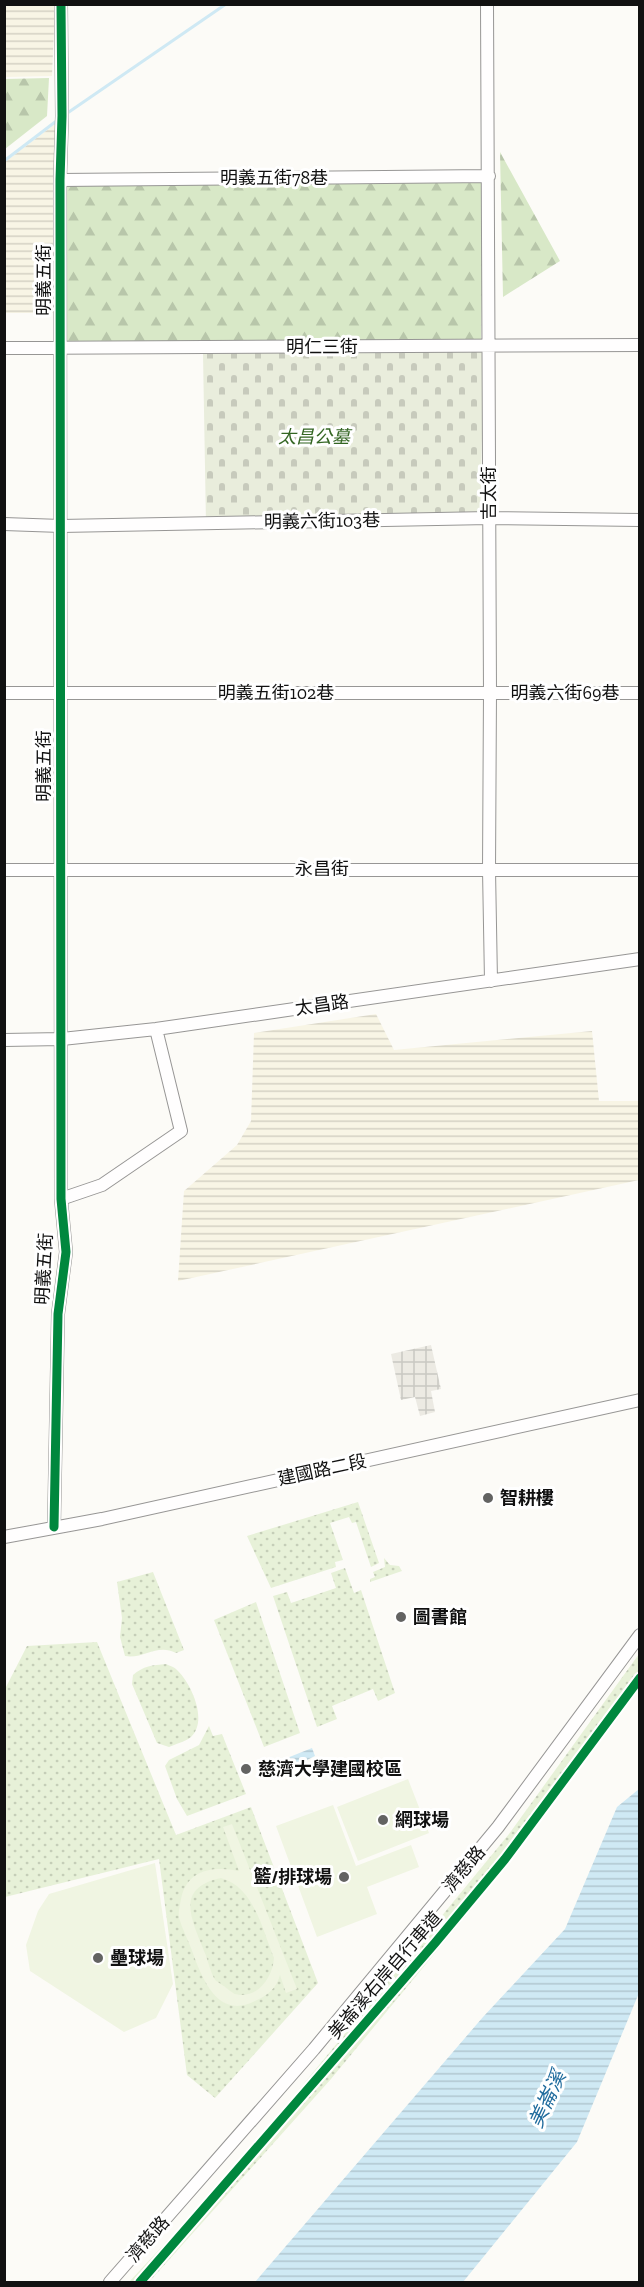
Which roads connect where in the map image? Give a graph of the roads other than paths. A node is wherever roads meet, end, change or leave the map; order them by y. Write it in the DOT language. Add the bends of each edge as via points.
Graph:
graph roads {
  1 [pos="60,4"];
  2 [pos="488,4"];
  3 [pos="489,176"];
  4 [pos="60,180"];
  5 [pos="639,345"];
  6 [pos="490,346"];
  7 [pos="4,348"];
  8 [pos="60,348"];
  9 [pos="489,518"];
  10 [pos="639,520"];
  11 [pos="4,524"];
  12 [pos="61,526"];
  13 [pos="490,692"];
  14 [pos="4,693"];
  15 [pos="61,693"];
  16 [pos="639,693"];
  17 [pos="60,869"];
  18 [pos="4,870"];
  19 [pos="489,870"];
  20 [pos="639,870"];
  21 [pos="639,959"];
  22 [pos="491,981"];
  23 [pos="156,1029"];
  24 [pos="62,1039"];
  25 [pos="4,1040"];
  26 [pos="62,1199"];
  27 [pos="639,1400"];
  28 [pos="54,1527"];
  29 [pos="4,1537"];
  30 [pos="639,1635"];
  31 [pos="110,2283"];
  1 -- 4 [label="street, 明義五街"];
  2 -- 3 [label="street, 吉太街"];
  3 -- 4 [label="street, 明義五街78巷"];
  3 -- 6 [label="street, 吉太街"];
  4 -- 8 [label="street, 明義五街"];
  5 -- 6 [label="street, 明仁三街"];
  6 -- 8 [label="street, 明仁三街"];
  6 -- 9 [label="street, 吉太街"];
  7 -- 8 [label="street, 明仁三街"];
  8 -- 12 [label="street, 明義五街"];
  9 -- 10 [label="street, 明義六街103巷"];
  9 -- 12 [label="street, 明義六街103巷"];
  9 -- 13 [label="street, 吉太街"];
  11 -- 12 [label="street, 明義六街103巷"];
  12 -- 15 [label="street, 明義五街"];
  13 -- 15 [label="street, 明義五街102巷"];
  13 -- 16 [label="street, 明義六街69巷"];
  13 -- 19 [label="street, 吉太街"];
  14 -- 15 [label="street, 明義五街102巷"];
  15 -- 17 [label="street, 明義五街"];
  17 -- 18 [label="street, 永昌街"];
  17 -- 19 [label="street, 永昌街"];
  17 -- 24 [label="street, 明義五街"];
  19 -- 20 [label="street, 永昌街"];
  19 -- 22 [label="street, 吉太街"];
  21 -- 22 [label="street, 太昌路"];
  22 -- 23 [label="street, 太昌路"];
  23 -- 24 [label="street, 太昌路"];
  23 -- 26 [label="street" via="181,1131 102,1185"];
  24 -- 25 [label="street, 太昌路"];
  24 -- 26 [label="street, 明義五街"];
  26 -- 28 [label="street, 明義五街" via="66,1252 58,1314"];
  27 -- 28 [label="street, 建國路二段"];
  28 -- 29 [label="street, 建國路二段"];
  30 -- 31 [label="street, 濟慈路" via="498,1827 314,2049"];
}
